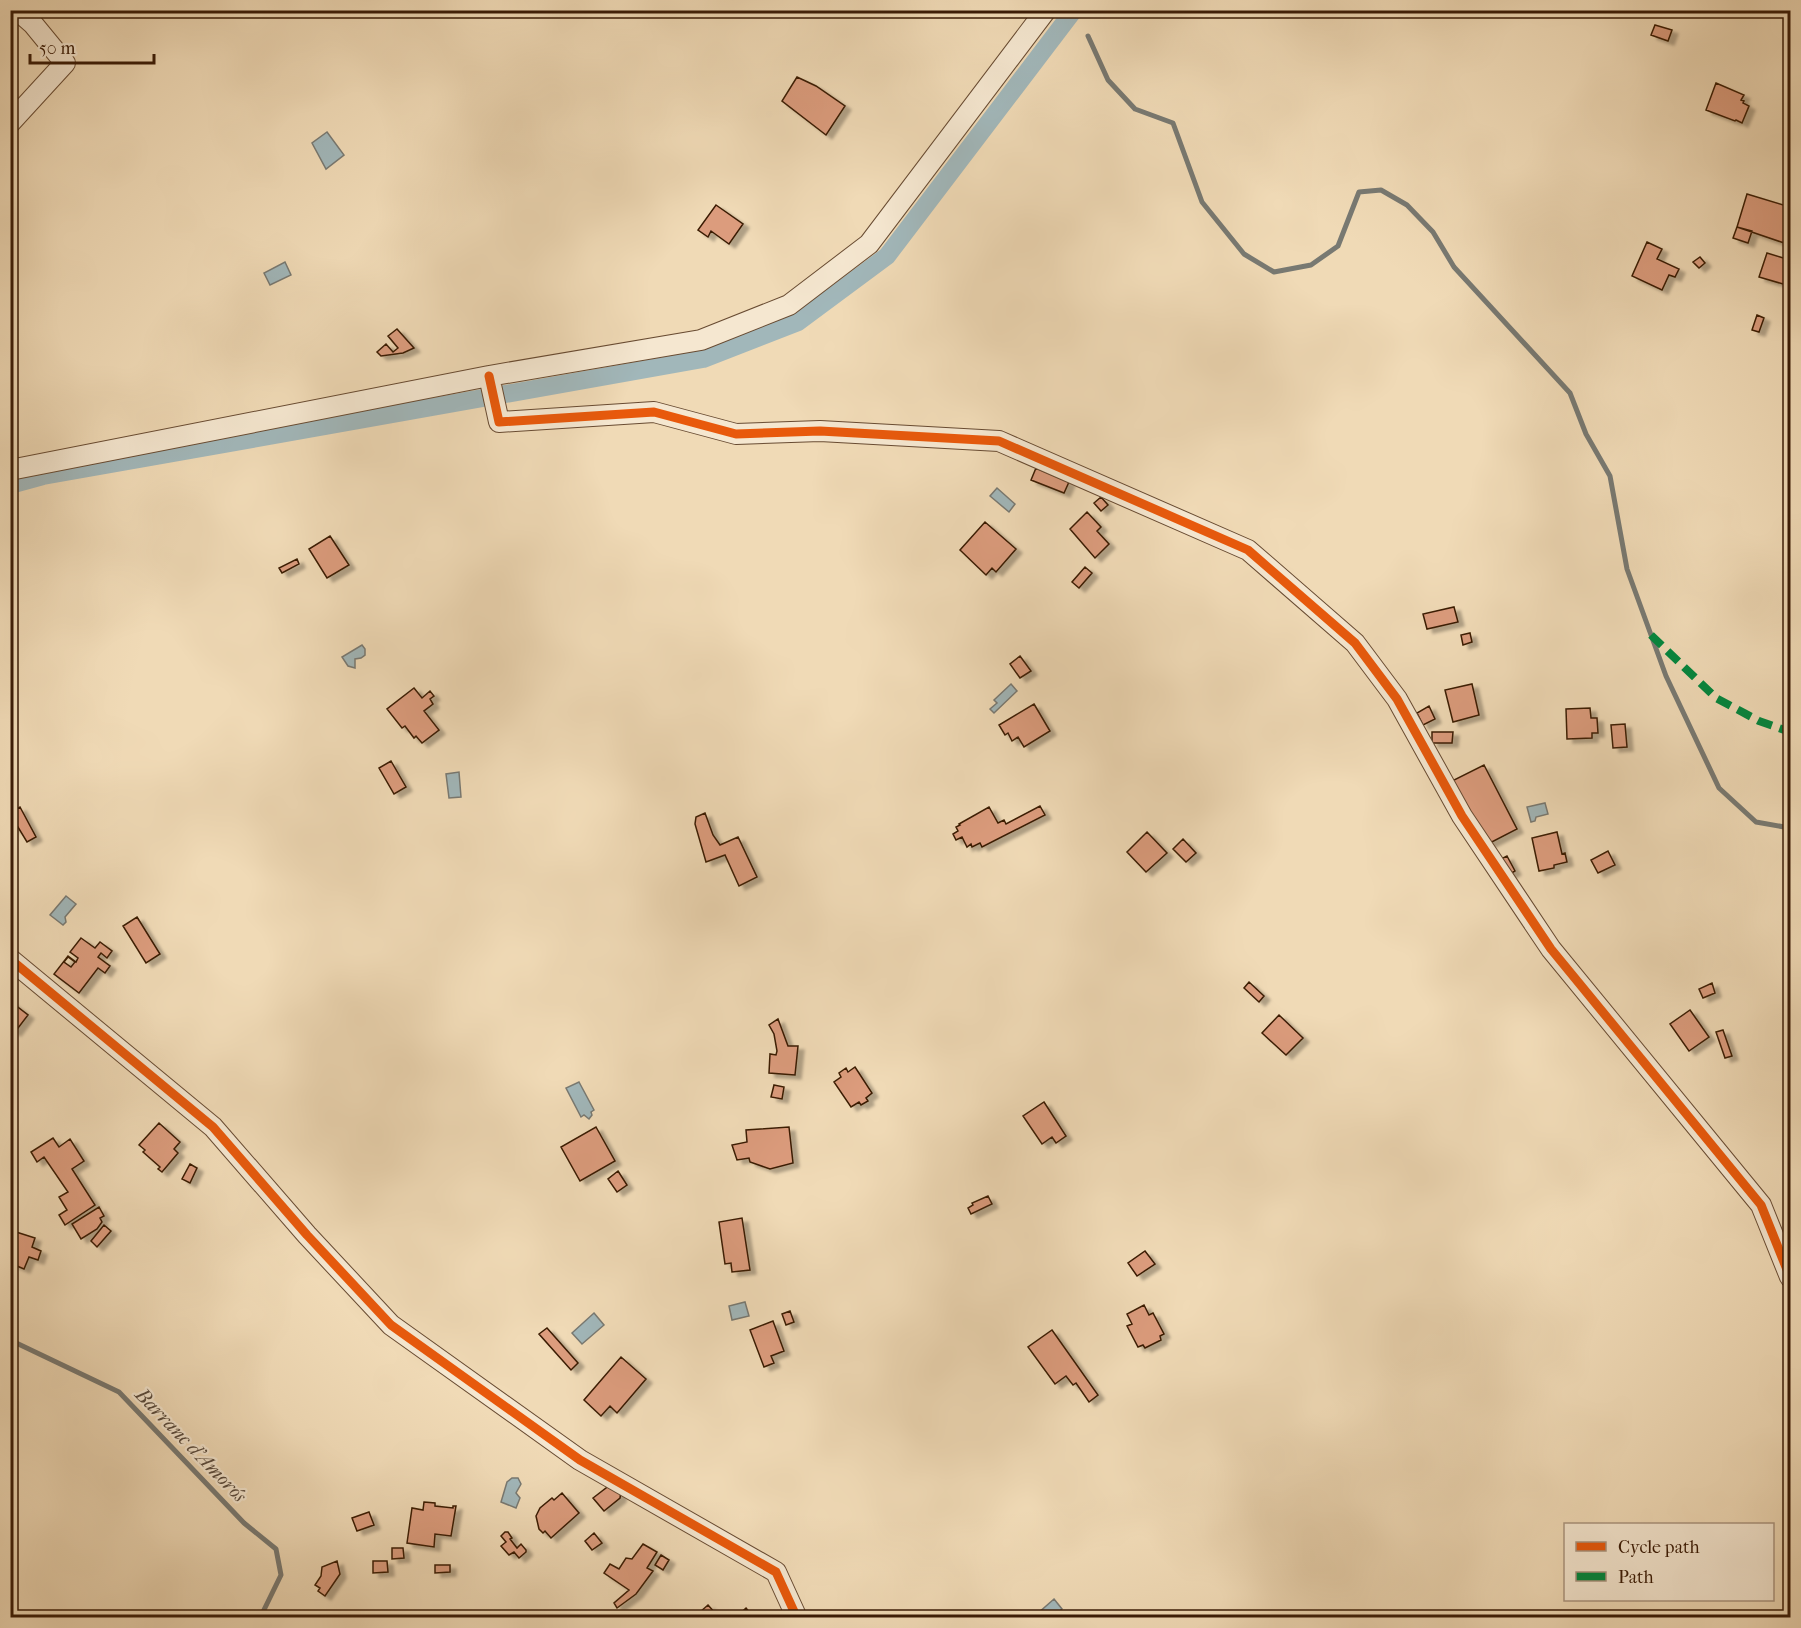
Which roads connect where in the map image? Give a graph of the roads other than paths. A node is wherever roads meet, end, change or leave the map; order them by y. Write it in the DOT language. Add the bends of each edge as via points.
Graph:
graph roads {
  1 [pos="17,10"];
  2 [pos="1046,10"];
  3 [pos="10,123"];
  4 [pos="489,376"];
  5 [pos="10,470"];
  6 [pos="10,959"];
  7 [pos="1791,1277"];
  8 [pos="797,1617"];
  1 -- 3 [label="street" via="65,63"];
  2 -- 4 [label="street" via="869,244 789,305 701,340"];
  4 -- 5 [label="street"];
  4 -- 7 [label="street" via="499,422 654,412 736,434 820,431 999,441 1248,550 1355,643 1397,699 1462,816 1551,949 1761,1205"];
  6 -- 8 [label="street" via="213,1127 391,1325 580,1460 776,1572"];
}
